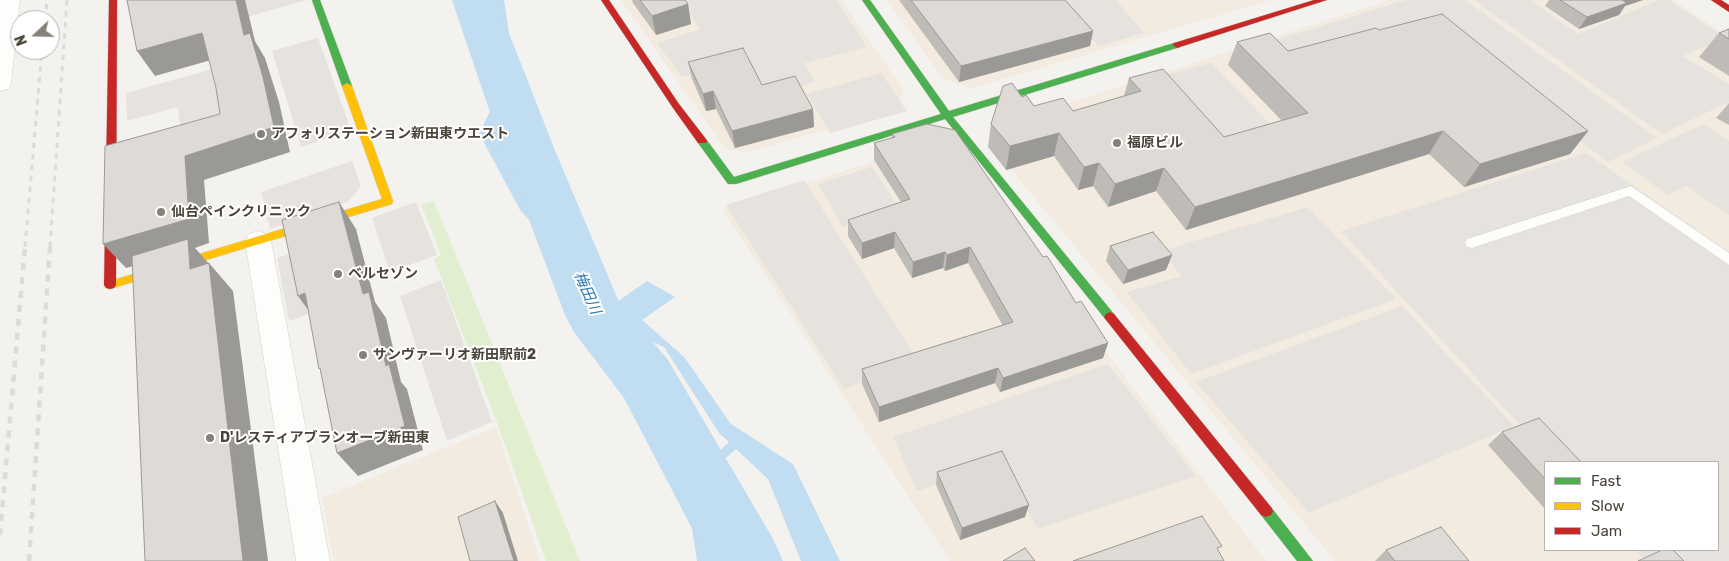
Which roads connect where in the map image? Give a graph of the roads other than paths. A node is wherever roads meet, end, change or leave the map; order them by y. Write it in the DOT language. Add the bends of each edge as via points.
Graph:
graph roads {
  1 [pos="10,0"];
  2 [pos="113,0"];
  3 [pos="316,0"];
  4 [pos="605,0"];
  5 [pos="866,0"];
  6 [pos="1323,0"];
  7 [pos="1715,0"];
  8 [pos="1729,9"];
  9 [pos="0,84"];
  10 [pos="948,117"];
  11 [pos="258,240"];
  12 [pos="1472,243"];
  13 [pos="1729,260"];
  14 [pos="313,561"];
  15 [pos="1306,561"];
  1 -- 9 [label="street"];
  2 -- 11 [label="main road" via="110,286"];
  3 -- 11 [label="main road" via="388,201"];
  4 -- 10 [label="main road" via="732,182"];
  5 -- 10 [label="main road"];
  6 -- 10 [label="main road"];
  7 -- 8 [label="main road"];
  10 -- 15 [label="main road"];
  11 -- 14 [label="street"];
  12 -- 13 [label="lane" via="1631,191"];
}
